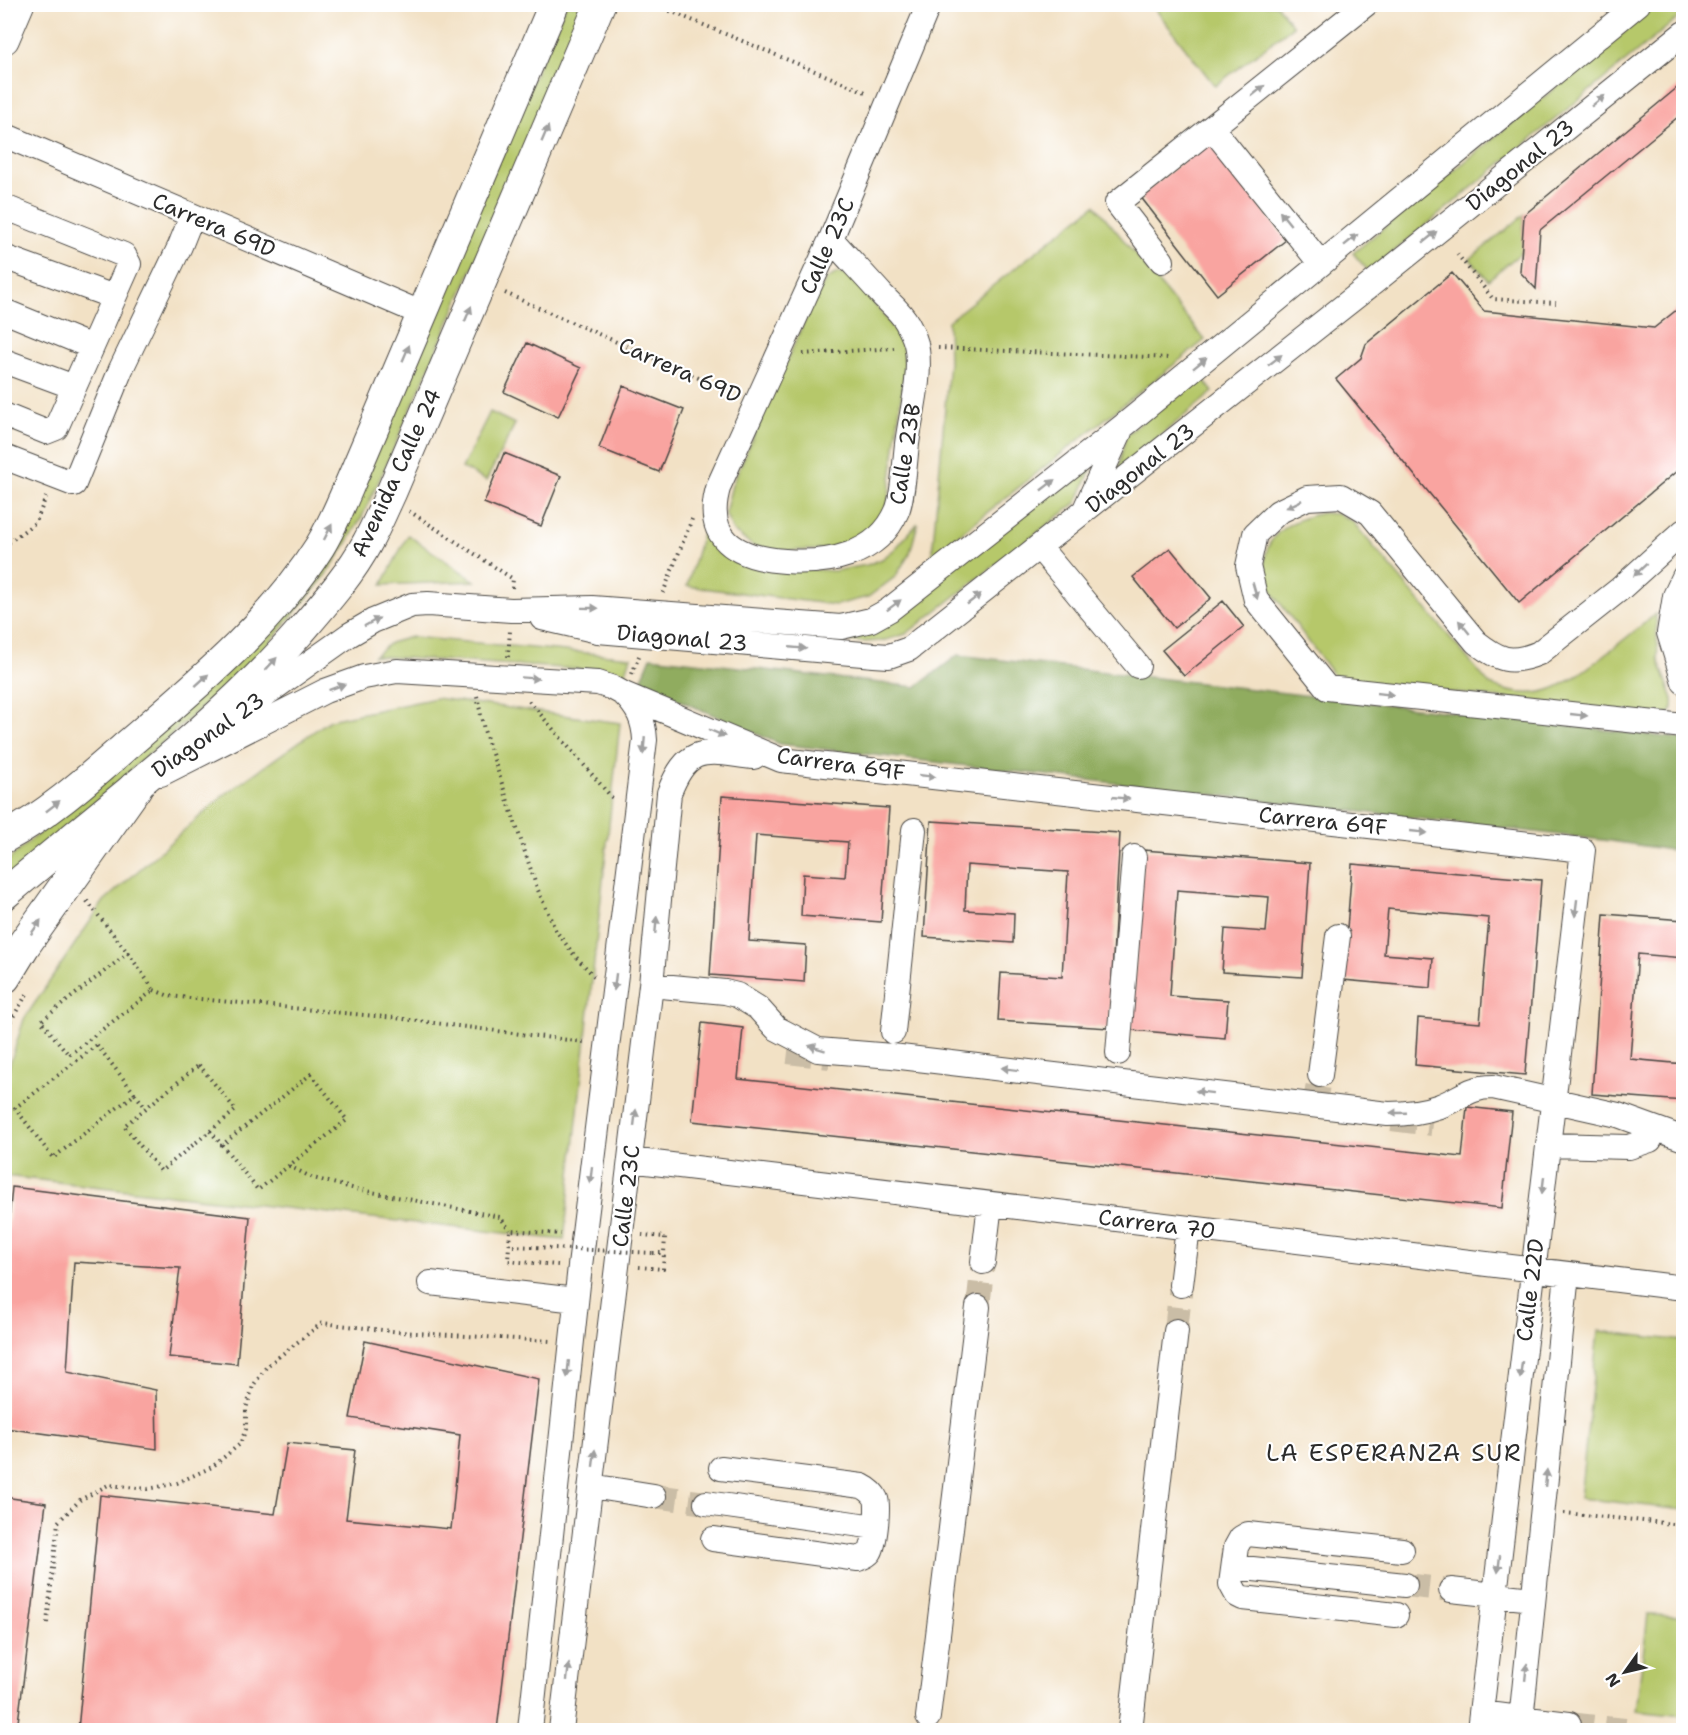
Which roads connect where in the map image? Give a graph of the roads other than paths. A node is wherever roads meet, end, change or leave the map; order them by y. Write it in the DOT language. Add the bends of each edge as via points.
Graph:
graph roads {
  1 [pos="19,4"];
  2 [pos="554,4"];
  3 [pos="600,4"];
  4 [pos="929,4"];
  5 [pos="1366,4"];
  6 [pos="1638,4"];
  7 [pos="1683,33"];
  8 [pos="4,39"];
  9 [pos="1212,128"];
  10 [pos="4,135"];
  11 [pos="4,216"];
  12 [pos="192,216"];
  13 [pos="831,239"];
  14 [pos="4,257"];
  15 [pos="1162,261"];
  16 [pos="1321,264"];
  17 [pos="114,297"];
  18 [pos="4,311"];
  19 [pos="423,314"];
  20 [pos="92,347"];
  21 [pos="4,361"];
  22 [pos="74,387"];
  23 [pos="5,418"];
  24 [pos="1122,427"];
  25 [pos="4,457"];
  26 [pos="719,485"];
  27 [pos="1084,512"];
  28 [pos="1683,531"];
  29 [pos="1039,547"];
  30 [pos="1683,577"];
  31 [pos="511,610"];
  32 [pos="1138,666"];
  33 [pos="1683,682"];
  34 [pos="624,694"];
  35 [pos="1683,726"];
  36 [pos="781,760"];
  37 [pos="135,788"];
  38 [pos="914,830"];
  39 [pos="4,838"];
  40 [pos="1583,850"];
  41 [pos="1134,856"];
  42 [pos="4,895"];
  43 [pos="1338,936"];
  44 [pos="4,977"];
  45 [pos="651,984"];
  46 [pos="737,995"];
  47 [pos="893,1032"];
  48 [pos="788,1052"];
  49 [pos="1118,1053"];
  50 [pos="1320,1074"];
  51 [pos="1493,1087"];
  52 [pos="1553,1102"];
  53 [pos="1432,1124"];
  54 [pos="1683,1139"];
  55 [pos="1650,1140"];
  56 [pos="1548,1145"];
  57 [pos="630,1160"];
  58 [pos="990,1204"];
  59 [pos="1188,1228"];
  60 [pos="983,1262"];
  61 [pos="1532,1270"];
  62 [pos="1567,1274"];
  63 [pos="430,1283"];
  64 [pos="1181,1285"];
  65 [pos="1683,1288"];
  66 [pos="576,1300"];
  67 [pos="978,1307"];
  68 [pos="1176,1331"];
  69 [pos="721,1468"];
  70 [pos="591,1486"];
  71 [pos="654,1496"];
  72 [pos="706,1503"];
  73 [pos="875,1527"];
  74 [pos="713,1539"];
  75 [pos="1402,1550"];
  76 [pos="1234,1567"];
  77 [pos="1405,1585"];
  78 [pos="1451,1590"];
  79 [pos="1495,1594"];
  80 [pos="1533,1599"];
  81 [pos="1396,1615"];
  82 [pos="928,1717"];
  83 [pos="1480,1722"];
  84 [pos="1520,1724"];
  85 [pos="1569,1724"];
  86 [pos="530,1731"];
  87 [pos="561,1731"];
  88 [pos="1130,1731"];
  1 -- 8 [label="main road"];
  2 -- 19 [label="main road, Avenida Calle 24"];
  37 -- 3 [label="main road, Avenida Calle 24, one-way" via="267,669 320,608 367,544"];
  4 -- 13 [label="street, Calle 23C"];
  9 -- 5 [label="street, one-way"];
  16 -- 6 [label="street, Diagonal 23, one-way"];
  27 -- 7 [label="street, Diagonal 23, one-way"];
  9 -- 15 [label="street" via="1117,203"];
  16 -- 9 [label="street, one-way"];
  10 -- 12 [label="street, Carrera 69D"];
  11 -- 17 [label="street" via="7,208 124,255 129,264"];
  12 -- 19 [label="street, Carrera 69D"];
  12 -- 25 [label="street" via="74,484"];
  13 -- 26 [label="street, Calle 23C"];
  13 -- 26 [label="street, Calle 23B" via="907,322 917,347 917,381 898,510 886,530 864,548 839,559 811,563 766,560 735,550 717,526 714,500"];
  14 -- 17 [label="street"];
  24 -- 16 [label="street, Diagonal 23, one-way"];
  17 -- 20 [label="street"];
  18 -- 20 [label="street"];
  39 -- 19 [label="main road, Avenida Calle 24, one-way" via="92,774 206,676 237,647 306,567 336,516"];
  20 -- 22 [label="street"];
  21 -- 22 [label="street"];
  22 -- 23 [label="street" via="56,428 46,432"];
  24 -- 27 [label="street"];
  31 -- 24 [label="street, Diagonal 23, one-way" via="592,608 841,627 871,620"];
  27 -- 29 [label="street, Diagonal 23"];
  28 -- 35 [label="street, one-way" via="1620,589 1539,653 1523,660 1510,661 1476,642 1370,513 1341,496 1307,498 1278,512 1255,534 1248,566 1256,600 1327,688"];
  31 -- 29 [label="street, Diagonal 23, one-way" via="598,631 889,656 917,644"];
  29 -- 32 [label="street"];
  30 -- 33 [label="street" via="1675,596 1669,633"];
  37 -- 31 [label="street, Diagonal 23, one-way" via="372,621 412,605"];
  34 -- 36 [label="street, Carrera 69F, one-way"];
  37 -- 34 [label="street, Carrera 69F, one-way" via="325,691 364,677 398,671 507,677 598,683"];
  34 -- 66 [label="street, Calle 23C, one-way" via="637,708 645,740"];
  36 -- 40 [label="street, Carrera 69F, one-way"];
  45 -- 36 [label="street, Calle 23C, one-way" via="669,793 676,774 685,763 705,752"];
  37 -- 42 [label="main road, Avenida Calle 24"];
  44 -- 37 [label="highway, one-way"];
  38 -- 47 [label="street"];
  40 -- 52 [label="street, Calle 22D, one-way"];
  41 -- 49 [label="street"];
  43 -- 50 [label="street"];
  45 -- 46 [label="street"];
  57 -- 45 [label="street, Calle 23C, one-way"];
  46 -- 48 [label="street" via="764,1033"];
  51 -- 46 [label="street, one-way" via="1477,1087 1423,1111 1388,1114 822,1050 776,1028 758,1008"];
  51 -- 52 [label="street"];
  51 -- 53 [label="street" via="1474,1104"];
  52 -- 54 [label="street" via="1618,1115"];
  52 -- 56 [label="street, Calle 22D"];
  55 -- 56 [label="street" via="1629,1147"];
  56 -- 61 [label="street, Calle 22D, one-way"];
  57 -- 58 [label="street, Carrera 70"];
  70 -- 57 [label="street, Calle 23C, one-way"];
  58 -- 59 [label="street, Carrera 70"];
  58 -- 60 [label="street"];
  59 -- 61 [label="street, Carrera 70"];
  59 -- 64 [label="street"];
  61 -- 62 [label="street, Carrera 70"];
  61 -- 79 [label="street, Calle 22D, one-way"];
  62 -- 65 [label="street, Carrera 70"];
  80 -- 62 [label="street, Calle 22D, one-way"];
  63 -- 66 [label="street"];
  66 -- 86 [label="street, Calle 23C, one-way"];
  67 -- 82 [label="street"];
  68 -- 88 [label="street"];
  69 -- 73 [label="street" via="861,1486 875,1497"];
  70 -- 71 [label="street"];
  87 -- 70 [label="street, Calle 23C, one-way"];
  72 -- 73 [label="street"];
  73 -- 74 [label="street" via="872,1548 858,1559"];
  75 -- 76 [label="street" via="1248,1534 1238,1542"];
  76 -- 77 [label="street"];
  76 -- 81 [label="street" via="1232,1584 1243,1598"];
  78 -- 79 [label="street"];
  79 -- 80 [label="street"];
  79 -- 83 [label="street, Calle 22D"];
  84 -- 80 [label="street, Calle 22D, one-way"];
  83 -- 84 [label="street"];
  84 -- 85 [label="street"];
}
